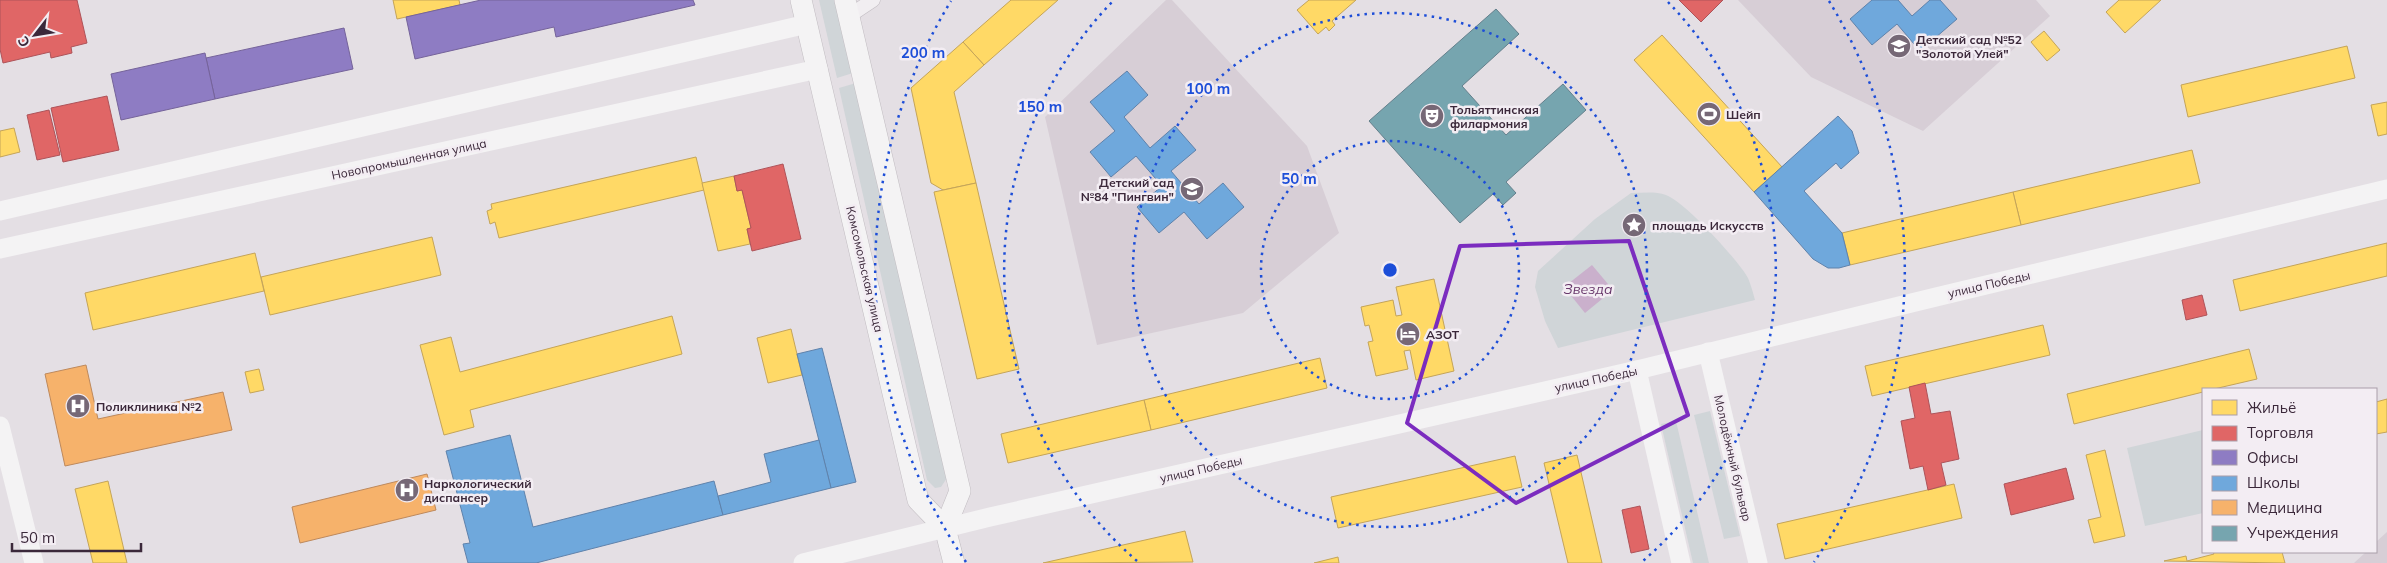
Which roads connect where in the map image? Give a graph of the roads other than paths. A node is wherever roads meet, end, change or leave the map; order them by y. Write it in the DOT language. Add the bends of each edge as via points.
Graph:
graph roads {
  1 [pos="801,0"];
  2 [pos="873,0"];
  3 [pos="847,8"];
  4 [pos="807,24"];
  5 [pos="818,68"];
  6 [pos="2387,189"];
  7 [pos="0,210"];
  8 [pos="0,249"];
  9 [pos="1708,352"];
  10 [pos="1637,370"];
  11 [pos="0,426"];
  12 [pos="945,528"];
  13 [pos="34,563"];
  14 [pos="803,563"];
  15 [pos="954,563"];
  16 [pos="1681,563"];
  17 [pos="1758,563"];
  1 -- 4 [label="main road, Комсомольская улица"];
  2 -- 3 [label="street"];
  3 -- 12 [label="main road" via="960,491"];
  4 -- 5 [label="main road, Комсомольская улица"];
  4 -- 7 [label="main road"];
  5 -- 8 [label="main road, Новопромышленная улица"];
  5 -- 12 [label="main road, Комсомольская улица" via="918,500"];
  6 -- 9 [label="main road, улица Победы"];
  9 -- 10 [label="main road, улица Победы"];
  9 -- 17 [label="main road, Молодёжный бульвар"];
  10 -- 12 [label="main road, улица Победы"];
  10 -- 16 [label="main road"];
  11 -- 13 [label="main road"];
  12 -- 14 [label="main road, улица Победы"];
  12 -- 15 [label="main road, Комсомольская улица"];
}
